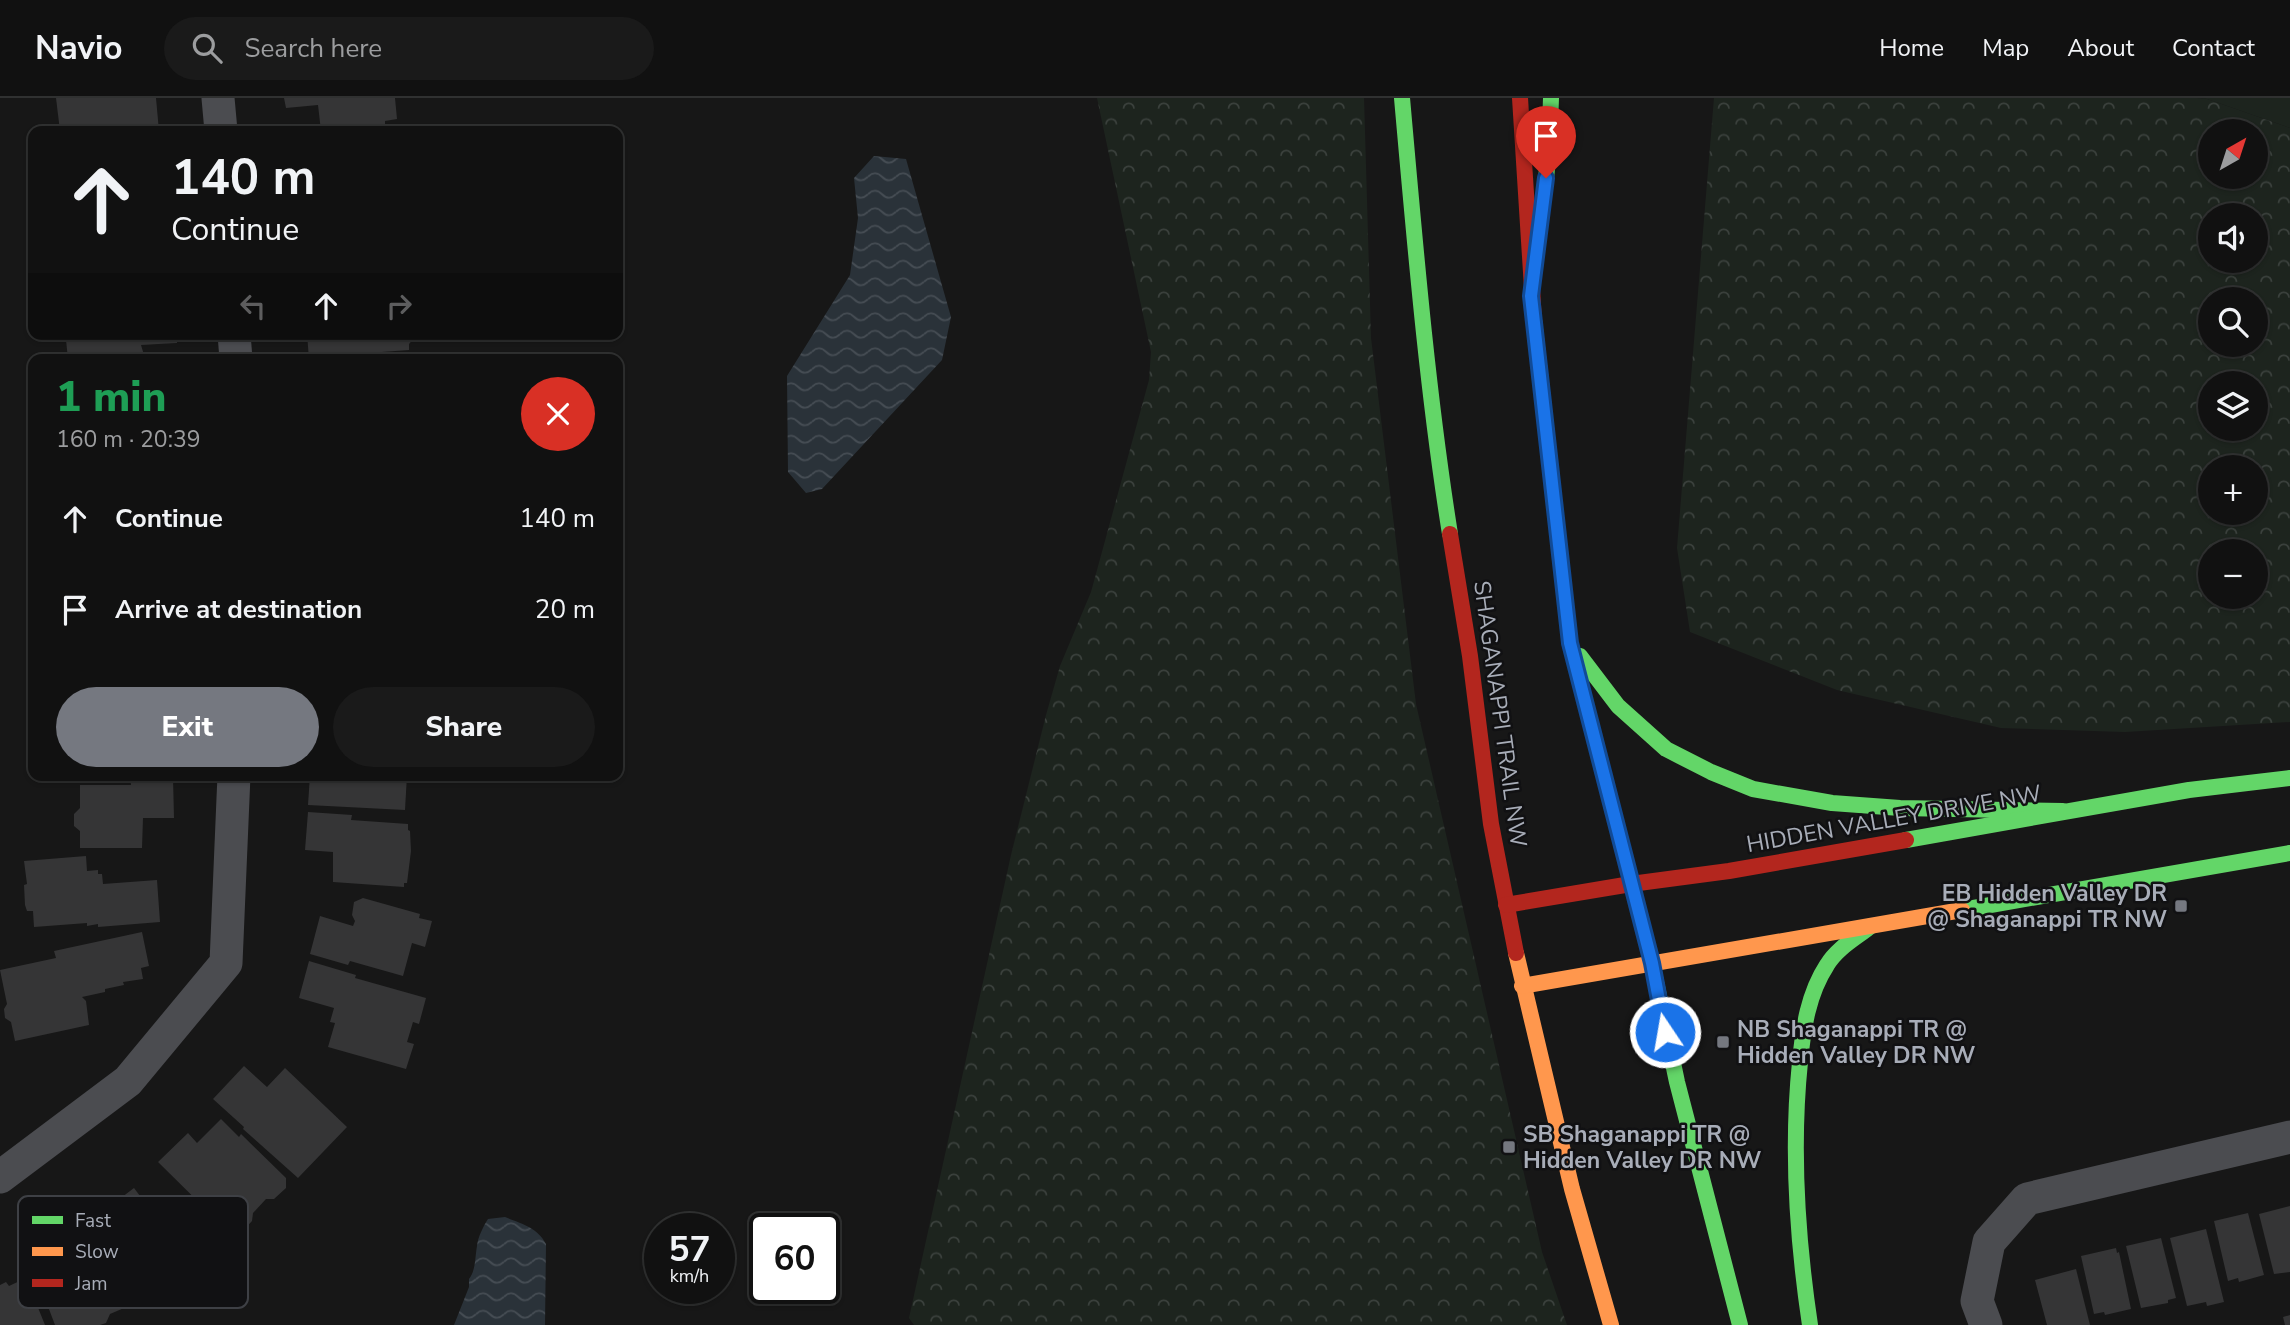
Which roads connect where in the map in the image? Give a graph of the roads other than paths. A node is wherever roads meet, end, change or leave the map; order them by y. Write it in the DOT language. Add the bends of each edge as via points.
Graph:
graph roads {
  1 [pos="218,98"];
  2 [pos="1402,98"];
  3 [pos="1520,98"];
  4 [pos="1551,98"];
  5 [pos="221,126"];
  6 [pos="1531,296"];
  7 [pos="1570,643"];
  8 [pos="2290,778"];
  9 [pos="234,781"];
  10 [pos="2063,811"];
  11 [pos="2290,853"];
  12 [pos="1632,884"];
  13 [pos="1506,905"];
  14 [pos="1871,926"];
  15 [pos="1652,963"];
  16 [pos="1522,986"];
  17 [pos="2290,1137"];
  18 [pos="0,1176"];
  19 [pos="1611,1325"];
  20 [pos="1740,1325"];
  21 [pos="1810,1325"];
  22 [pos="1986,1325"];
  1 -- 5 [label="street"];
  2 -- 13 [label="main road, SHAGANAPPI TRAIL NW" via="1436,444"];
  3 -- 6 [label="main road"];
  4 -- 6 [label="main road" via="1549,154"];
  6 -- 7 [label="main road"];
  7 -- 10 [label="main road" via="1618,706 1666,750 1753,789 1900,808"];
  7 -- 12 [label="main road"];
  8 -- 10 [label="main road, HIDDEN VALLEY DRIVE NW"];
  9 -- 18 [label="street" via="226,962 128,1081"];
  10 -- 12 [label="main road, HIDDEN VALLEY DRIVE NW"];
  11 -- 14 [label="main road"];
  12 -- 13 [label="main road, HIDDEN VALLEY DRIVE NW"];
  12 -- 15 [label="main road"];
  13 -- 16 [label="main road, SHAGANAPPI TRAIL NW"];
  14 -- 15 [label="main road"];
  14 -- 21 [label="main road" via="1828,962 1808,1004 1805,1023 1794,1184"];
  15 -- 16 [label="main road"];
  15 -- 20 [label="main road" via="1677,1082"];
  16 -- 19 [label="main road, SHAGANAPPI TRAIL NW"];
  17 -- 22 [label="street" via="2027,1199 1989,1242 1977,1301"];
}
